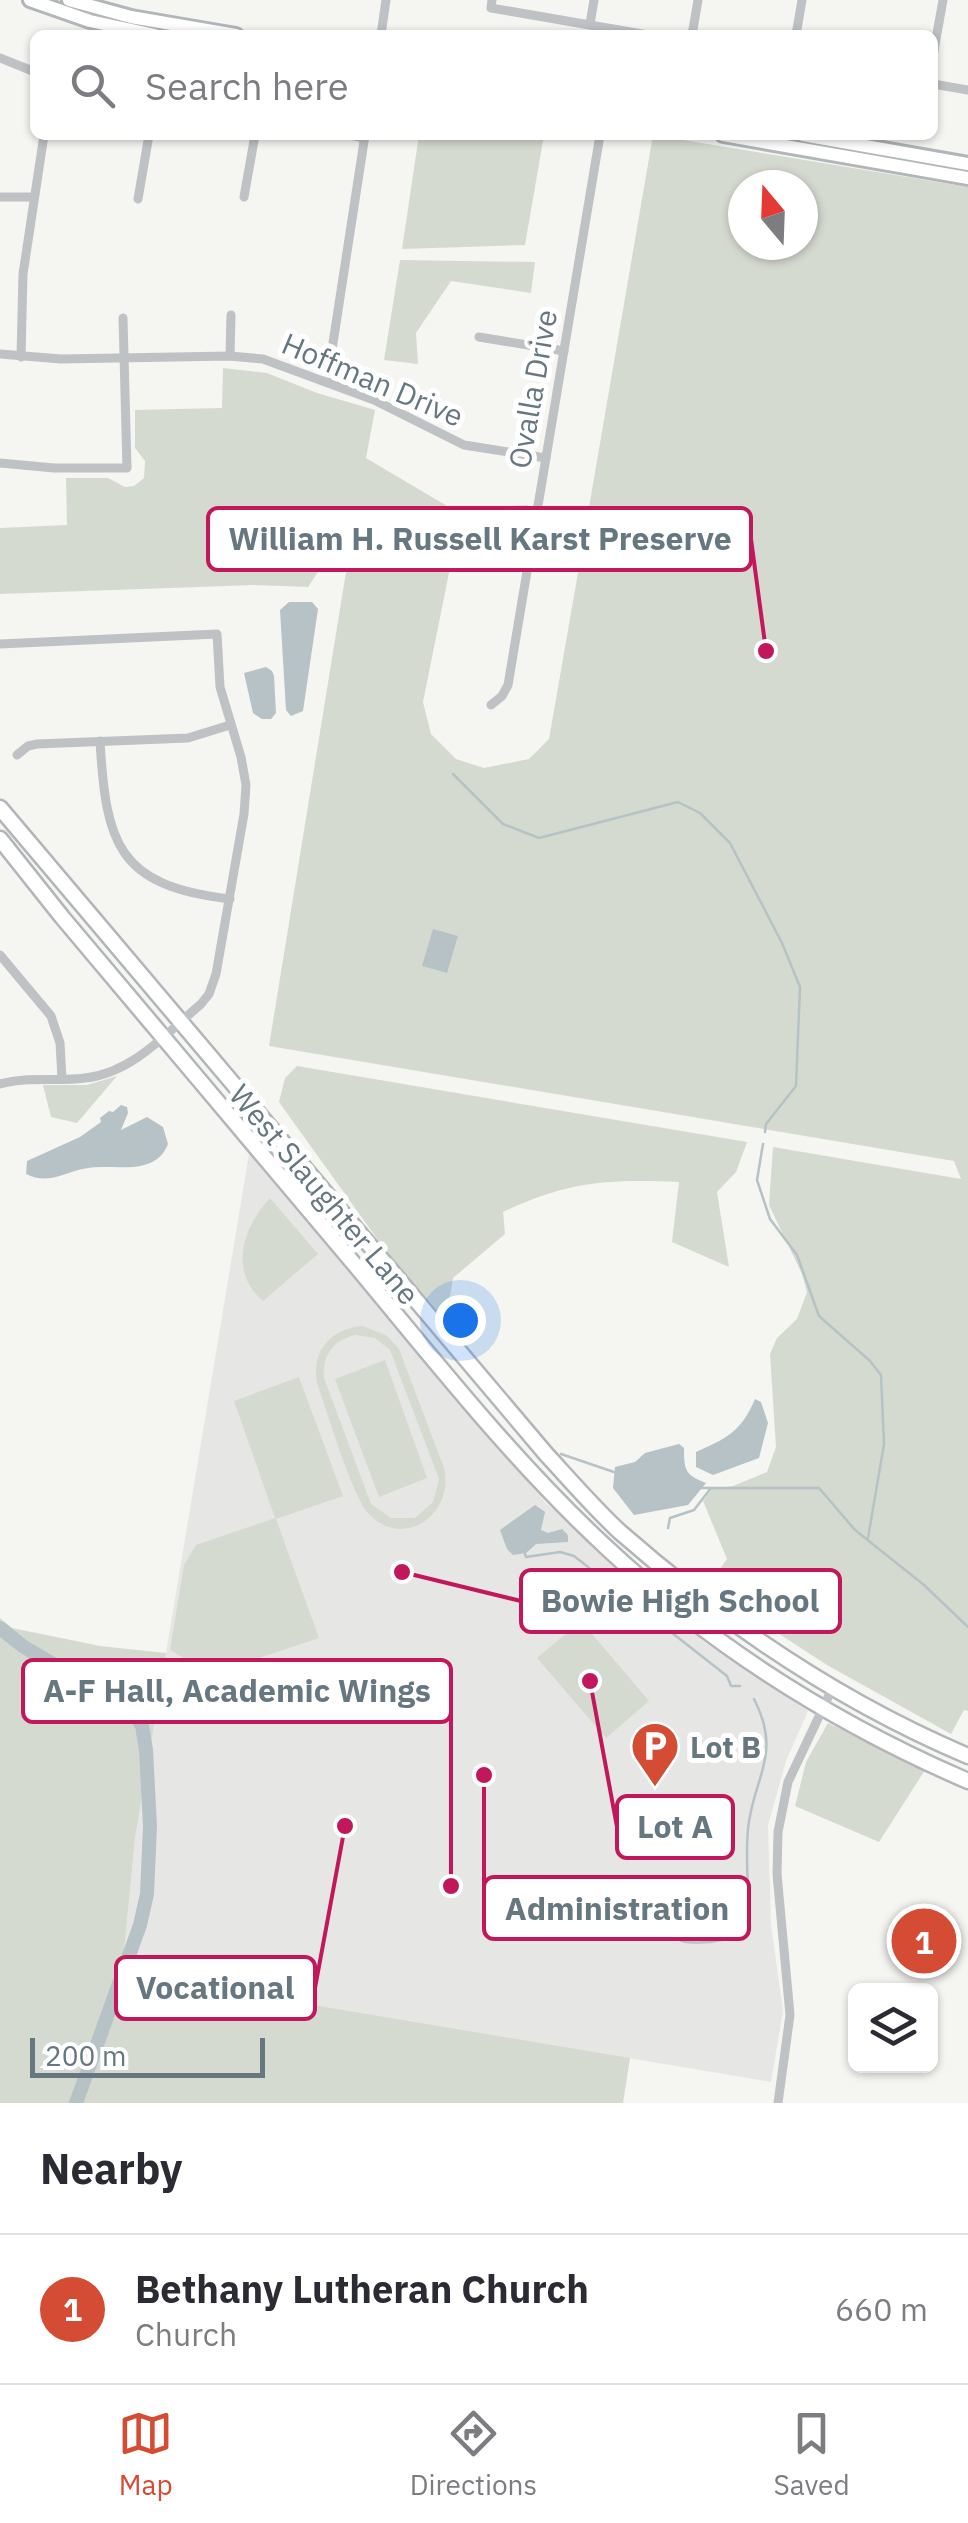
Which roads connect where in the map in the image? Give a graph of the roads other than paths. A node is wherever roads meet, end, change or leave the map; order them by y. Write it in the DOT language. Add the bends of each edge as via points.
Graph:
graph roads {
  1 [pos="30,0"];
  2 [pos="68,0"];
  3 [pos="386,0"];
  4 [pos="492,0"];
  5 [pos="594,0"];
  6 [pos="698,0"];
  7 [pos="802,0"];
  8 [pos="943,0"];
  9 [pos="590,24"];
  10 [pos="132,30"];
  11 [pos="208,30"];
  12 [pos="382,30"];
  13 [pos="622,30"];
  14 [pos="693,30"];
  15 [pos="797,30"];
  16 [pos="938,30"];
  17 [pos="0,58"];
  18 [pos="30,70"];
  19 [pos="938,85"];
  20 [pos="968,90"];
  21 [pos="43,140"];
  22 [pos="148,140"];
  23 [pos="254,140"];
  24 [pos="364,140"];
  25 [pos="599,140"];
  26 [pos="751,140"];
  27 [pos="831,140"];
  28 [pos="968,164"];
  29 [pos="968,178"];
  30 [pos="0,197"];
  31 [pos="34,197"];
  32 [pos="244,197"];
  33 [pos="138,199"];
  34 [pos="231,315"];
  35 [pos="123,318"];
  36 [pos="480,338"];
  37 [pos="564,351"];
  38 [pos="0,354"];
  39 [pos="230,356"];
  40 [pos="20,357"];
  41 [pos="124,358"];
  42 [pos="327,382"];
  43 [pos="546,458"];
  44 [pos="0,463"];
  45 [pos="0,644"];
  46 [pos="492,705"];
  47 [pos="230,725"];
  48 [pos="100,741"];
  49 [pos="17,755"];
  50 [pos="0,808"];
  51 [pos="0,839"];
  52 [pos="230,899"];
  53 [pos="0,955"];
  54 [pos="180,1022"];
  55 [pos="163,1036"];
  56 [pos="62,1079"];
  57 [pos="0,1084"];
  58 [pos="546,1454"];
  59 [pos="529,1469"];
  60 [pos="832,1689"];
  61 [pos="824,1708"];
  62 [pos="968,1756"];
  63 [pos="968,1781"];
  64 [pos="778,2103"];
  1 -- 10 [label="main road"];
  2 -- 11 [label="main road"];
  3 -- 12 [label="street"];
  4 -- 9 [label="street" via="491,8"];
  5 -- 9 [label="street"];
  6 -- 14 [label="street"];
  7 -- 15 [label="street"];
  8 -- 16 [label="street"];
  9 -- 13 [label="street"];
  17 -- 18 [label="street"];
  19 -- 20 [label="street"];
  21 -- 31 [label="street"];
  22 -- 33 [label="street"];
  23 -- 32 [label="street"];
  24 -- 42 [label="street"];
  25 -- 37 [label="street, Ovalla Drive"];
  26 -- 29 [label="main road"];
  27 -- 28 [label="main road"];
  30 -- 31 [label="street"];
  31 -- 40 [label="street"];
  34 -- 39 [label="street"];
  35 -- 41 [label="street"];
  36 -- 37 [label="street"];
  37 -- 43 [label="street, Ovalla Drive"];
  38 -- 40 [label="street, Hoffman Drive"];
  39 -- 41 [label="street, Hoffman Drive"];
  39 -- 42 [label="street, Hoffman Drive"];
  40 -- 41 [label="street, Hoffman Drive"];
  41 -- 44 [label="street" via="127,468"];
  42 -- 43 [label="street, Hoffman Drive" via="464,444"];
  43 -- 46 [label="street, Ovalla Drive" via="508,684"];
  45 -- 47 [label="street" via="217,634"];
  47 -- 48 [label="street" via="188,738"];
  47 -- 52 [label="street" via="246,784"];
  48 -- 49 [label="street" via="37,744"];
  48 -- 52 [label="street" via="106,812 126,854 172,888"];
  50 -- 54 [label="main road, West Slaughter Lane"];
  51 -- 55 [label="main road, West Slaughter Lane"];
  52 -- 54 [label="street" via="214,984"];
  53 -- 56 [label="street" via="51,1016"];
  54 -- 55 [label="street"];
  54 -- 58 [label="main road, West Slaughter Lane"];
  55 -- 56 [label="street" via="118,1069"];
  55 -- 59 [label="main road, West Slaughter Lane"];
  56 -- 57 [label="street"];
  58 -- 59 [label="main road"];
  58 -- 60 [label="main road, West Slaughter Lane" via="672,1575"];
  59 -- 61 [label="main road, West Slaughter Lane" via="674,1607"];
  60 -- 61 [label="street"];
  60 -- 62 [label="main road, West Slaughter Lane"];
  61 -- 63 [label="main road, West Slaughter Lane"];
  61 -- 64 [label="street" via="788,1782 778,1832 790,2015"];
}
